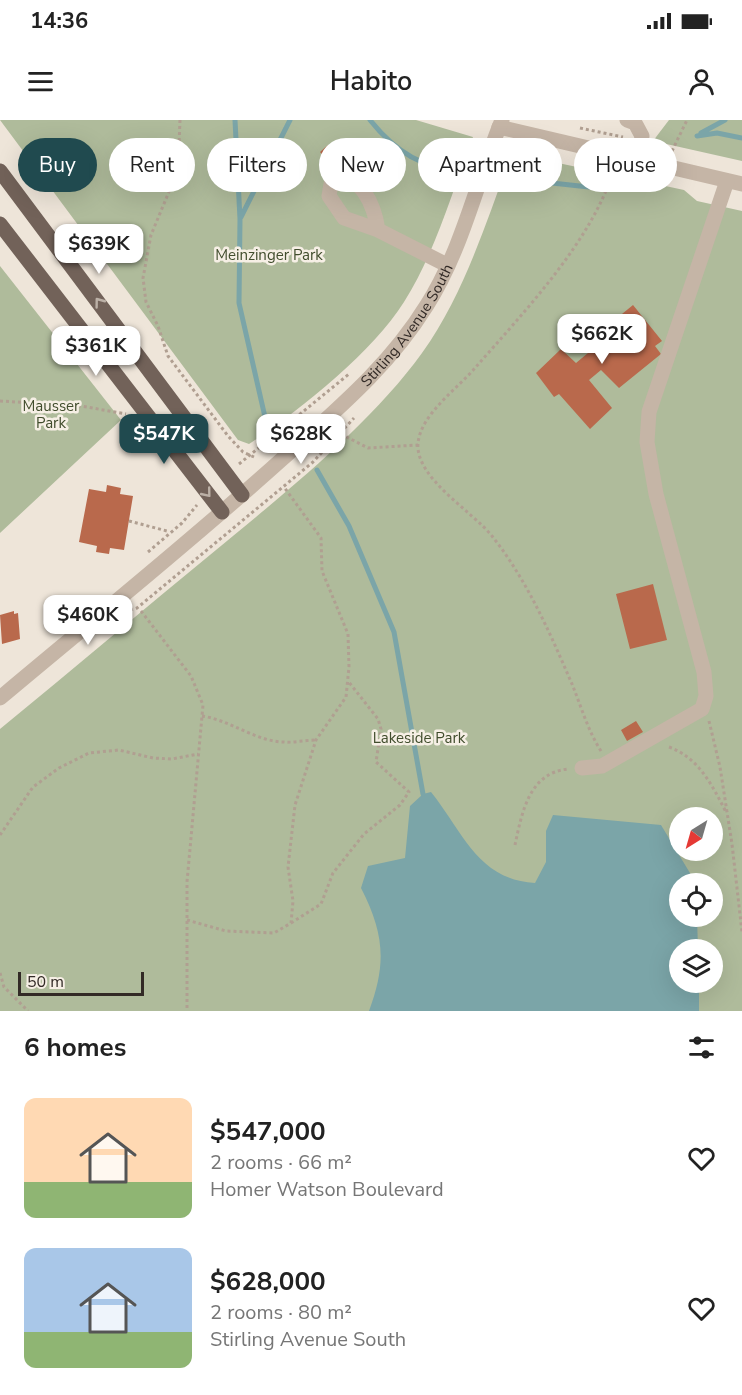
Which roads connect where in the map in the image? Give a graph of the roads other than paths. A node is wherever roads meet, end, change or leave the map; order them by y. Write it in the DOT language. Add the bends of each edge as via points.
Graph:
graph roads {
  1 [pos="627,120"];
  2 [pos="501,123"];
  3 [pos="642,138"];
  4 [pos="574,143"];
  5 [pos="677,169"];
  6 [pos="0,171"];
  7 [pos="735,182"];
  8 [pos="0,225"];
  9 [pos="378,230"];
  10 [pos="447,266"];
  11 [pos="242,495"];
  12 [pos="222,512"];
  13 [pos="0,698"];
  14 [pos="582,768"];
  1 -- 3 [label="street" via="635,123"];
  2 -- 4 [label="street"];
  2 -- 10 [label="street, Stirling Avenue South"];
  5 -- 7 [label="street"];
  11 -- 6 [label="main road, one-way"];
  7 -- 14 [label="street" via="649,412 646,442 656,494 704,672 706,696 702,709 647,742 602,766"];
  8 -- 12 [label="main road, one-way"];
  9 -- 10 [label="street"];
  10 -- 11 [label="street, Stirling Avenue South" via="429,303 390,359 339,410"];
  11 -- 12 [label="street, Stirling Avenue South"];
  12 -- 13 [label="street, Stirling Avenue South"];
}
